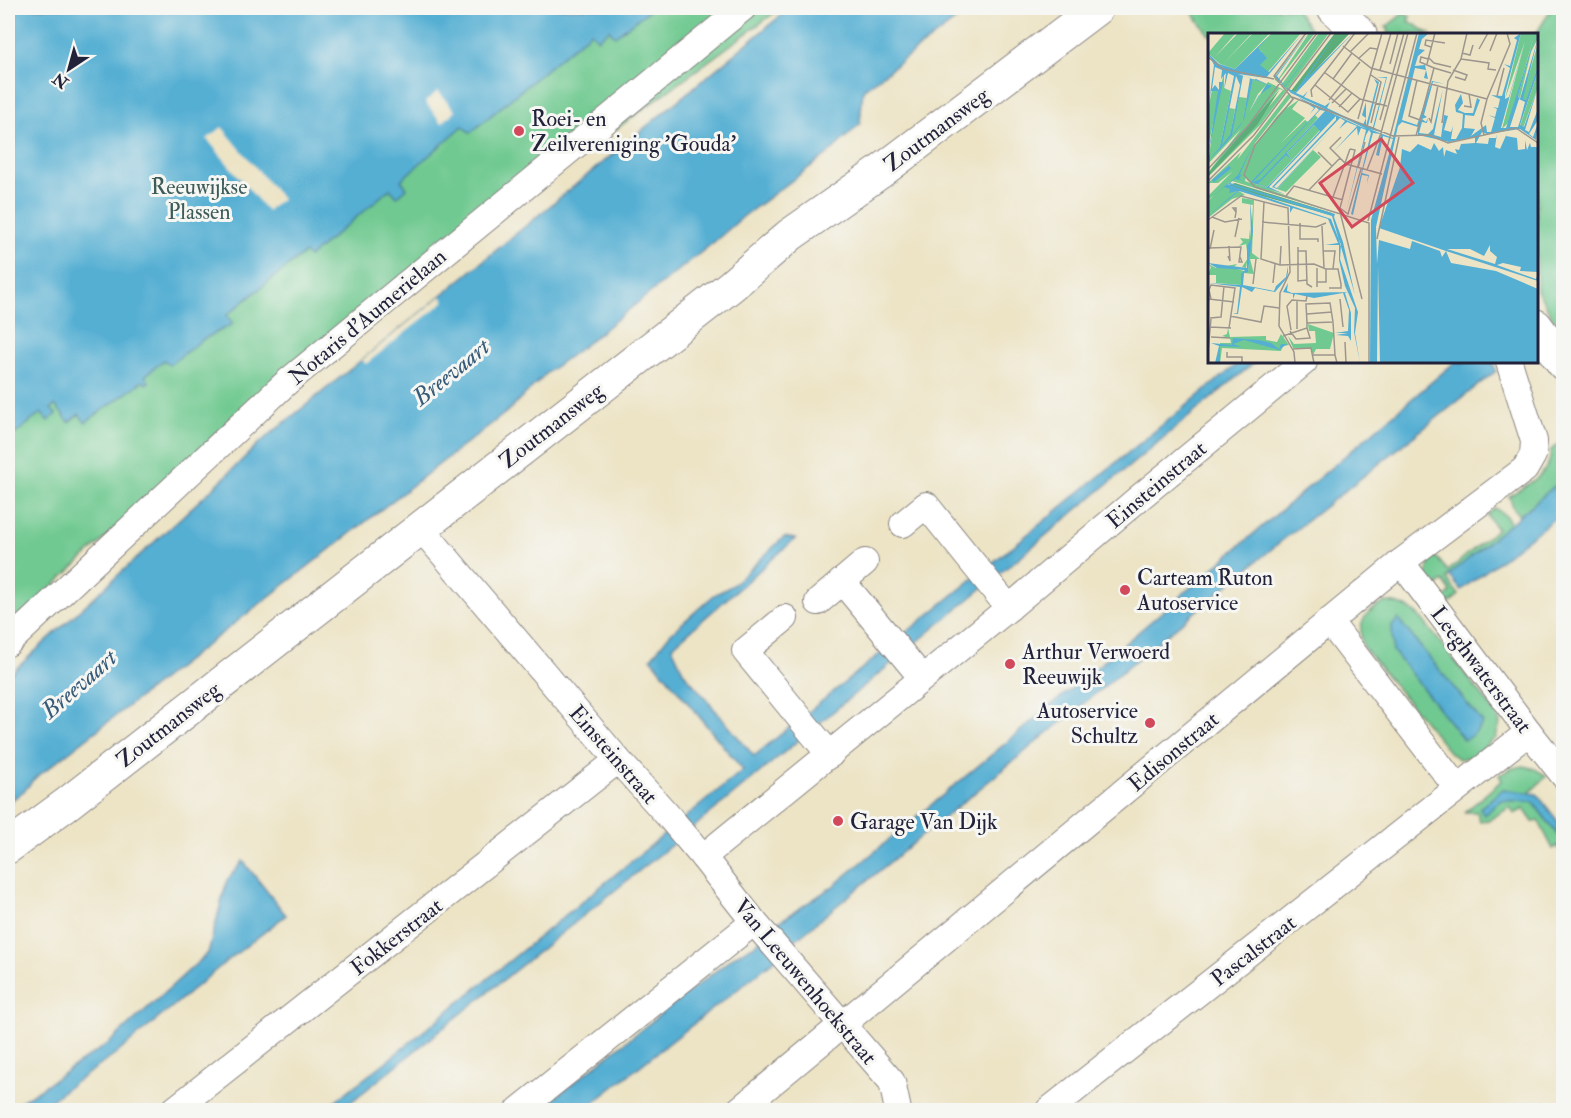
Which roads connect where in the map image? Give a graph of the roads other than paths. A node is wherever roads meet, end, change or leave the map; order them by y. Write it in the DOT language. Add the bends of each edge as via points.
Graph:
graph roads {
  1 [pos="743,8"];
  2 [pos="1097,8"];
  3 [pos="1334,8"];
  4 [pos="1359,33"];
  5 [pos="1538,329"];
  6 [pos="1303,363"];
  7 [pos="1509,363"];
  8 [pos="1563,364"];
  9 [pos="903,524"];
  10 [pos="420,527"];
  11 [pos="865,562"];
  12 [pos="1401,562"];
  13 [pos="842,581"];
  14 [pos="818,603"];
  15 [pos="1010,608"];
  16 [pos="785,618"];
  17 [pos="1329,621"];
  18 [pos="8,643"];
  19 [pos="922,678"];
  20 [pos="1528,732"];
  21 [pos="830,755"];
  22 [pos="618,760"];
  23 [pos="1563,776"];
  24 [pos="1457,788"];
  25 [pos="8,847"];
  26 [pos="697,849"];
  27 [pos="758,927"];
  28 [pos="843,1025"];
  29 [pos="174,1110"];
  30 [pos="519,1110"];
  31 [pos="739,1110"];
  32 [pos="898,1110"];
  33 [pos="1049,1110"];
  1 -- 18 [label="street, Notaris d'Aumerielaan" via="287,382"];
  2 -- 10 [label="street, Zoutmansweg" via="790,235 731,286"];
  3 -- 4 [label="street"];
  5 -- 8 [label="street"];
  6 -- 15 [label="street, Einsteinstraat"];
  7 -- 12 [label="street, Edisonstraat" via="1533,441 1533,455 1525,469"];
  9 -- 15 [label="street" via="926,505"];
  10 -- 22 [label="street, Einsteinstraat"];
  10 -- 25 [label="street, Zoutmansweg"];
  11 -- 13 [label="street"];
  12 -- 17 [label="street, Edisonstraat"];
  12 -- 20 [label="street, Leeghwaterstraat"];
  13 -- 14 [label="street"];
  13 -- 19 [label="street"];
  15 -- 19 [label="street, Einsteinstraat"];
  16 -- 21 [label="street" via="745,651"];
  17 -- 24 [label="street"];
  17 -- 28 [label="street, Edisonstraat"];
  19 -- 21 [label="street, Einsteinstraat"];
  20 -- 23 [label="street, Leeghwaterstraat"];
  20 -- 24 [label="street, Pascalstraat"];
  21 -- 26 [label="street, Einsteinstraat"];
  22 -- 26 [label="street, Einsteinstraat"];
  22 -- 29 [label="street, Fokkerstraat"];
  24 -- 33 [label="street, Pascalstraat"];
  26 -- 27 [label="street, Van Leeuwenhoekstraat"];
  27 -- 28 [label="street, Van Leeuwenhoekstraat"];
  27 -- 30 [label="street"];
  28 -- 31 [label="street, Edisonstraat"];
  28 -- 32 [label="street, Van Leeuwenhoekstraat" via="892,1082"];
}
